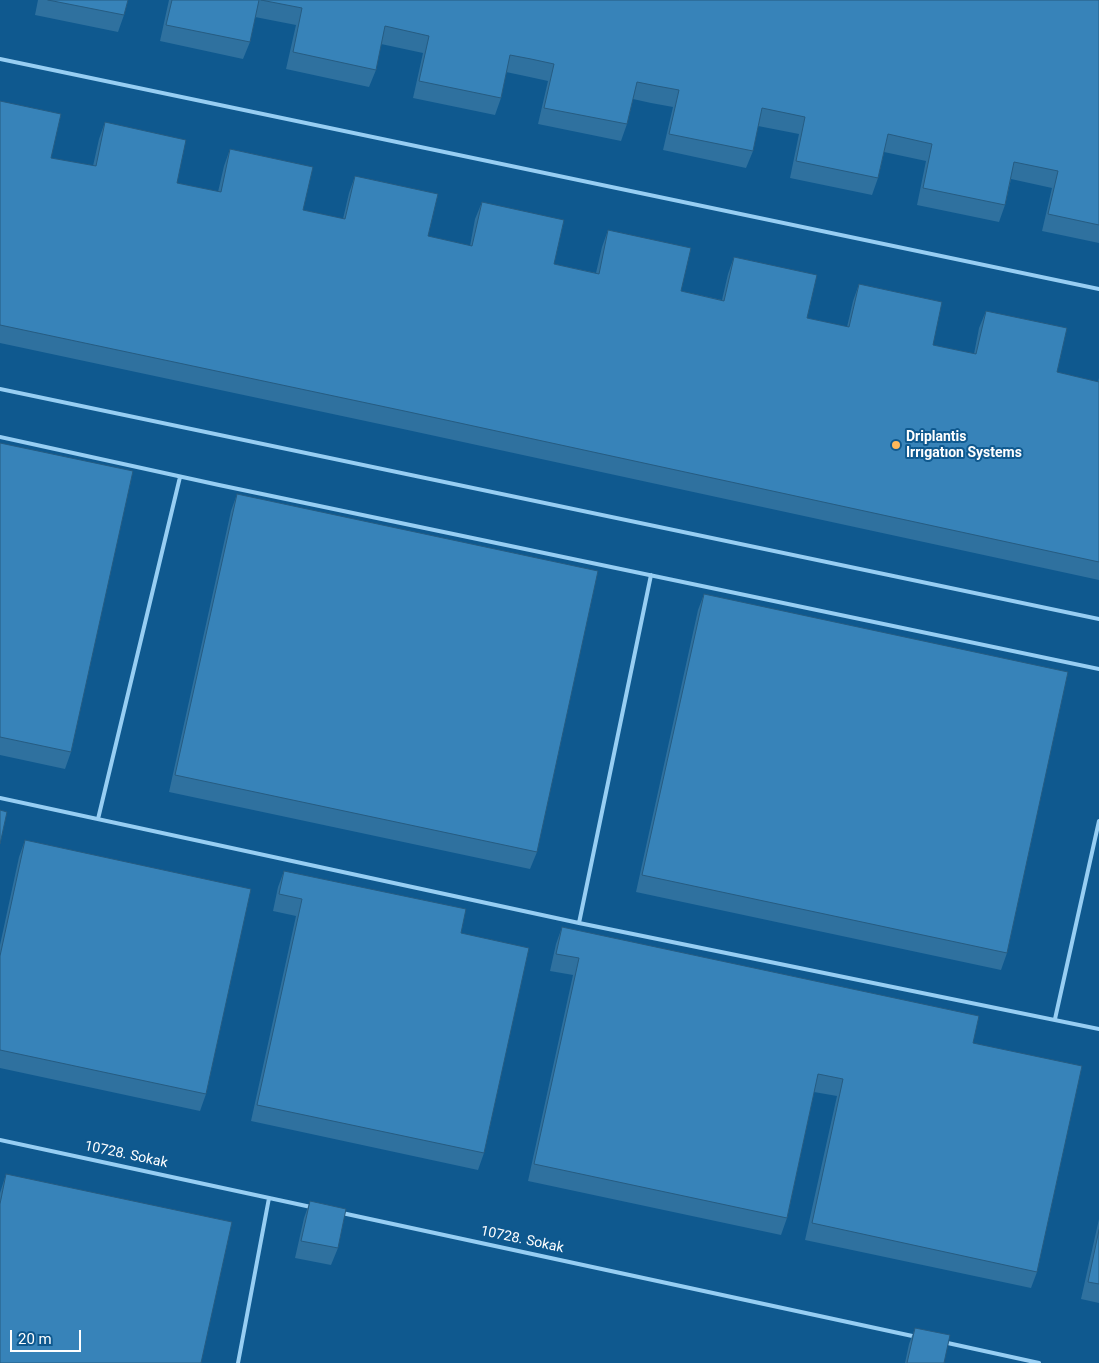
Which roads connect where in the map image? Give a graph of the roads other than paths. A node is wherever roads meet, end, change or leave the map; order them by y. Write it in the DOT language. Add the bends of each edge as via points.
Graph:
graph roads {
  1 [pos="0,59"];
  2 [pos="1099,289"];
  3 [pos="0,389"];
  4 [pos="0,437"];
  5 [pos="180,477"];
  6 [pos="650,575"];
  7 [pos="1099,619"];
  8 [pos="1099,669"];
  9 [pos="0,798"];
  10 [pos="98,819"];
  11 [pos="1099,822"];
  12 [pos="580,924"];
  13 [pos="1055,1019"];
  14 [pos="1099,1030"];
  15 [pos="0,1140"];
  16 [pos="269,1198"];
  17 [pos="318,1208"];
  18 [pos="337,1212"];
  19 [pos="922,1338"];
  20 [pos="941,1342"];
  21 [pos="238,1363"];
  22 [pos="1039,1363"];
  1 -- 2 [label="lane"];
  3 -- 7 [label="lane"];
  4 -- 5 [label="lane"];
  5 -- 6 [label="lane"];
  5 -- 10 [label="lane"];
  6 -- 8 [label="lane"];
  6 -- 12 [label="lane"];
  9 -- 10 [label="lane"];
  10 -- 12 [label="lane"];
  11 -- 13 [label="lane"];
  12 -- 13 [label="lane"];
  13 -- 14 [label="lane"];
  15 -- 16 [label="lane, 10728. Sokak"];
  16 -- 17 [label="lane, 10728. Sokak"];
  16 -- 21 [label="lane"];
  18 -- 19 [label="lane, 10728. Sokak"];
  20 -- 22 [label="lane"];
}
